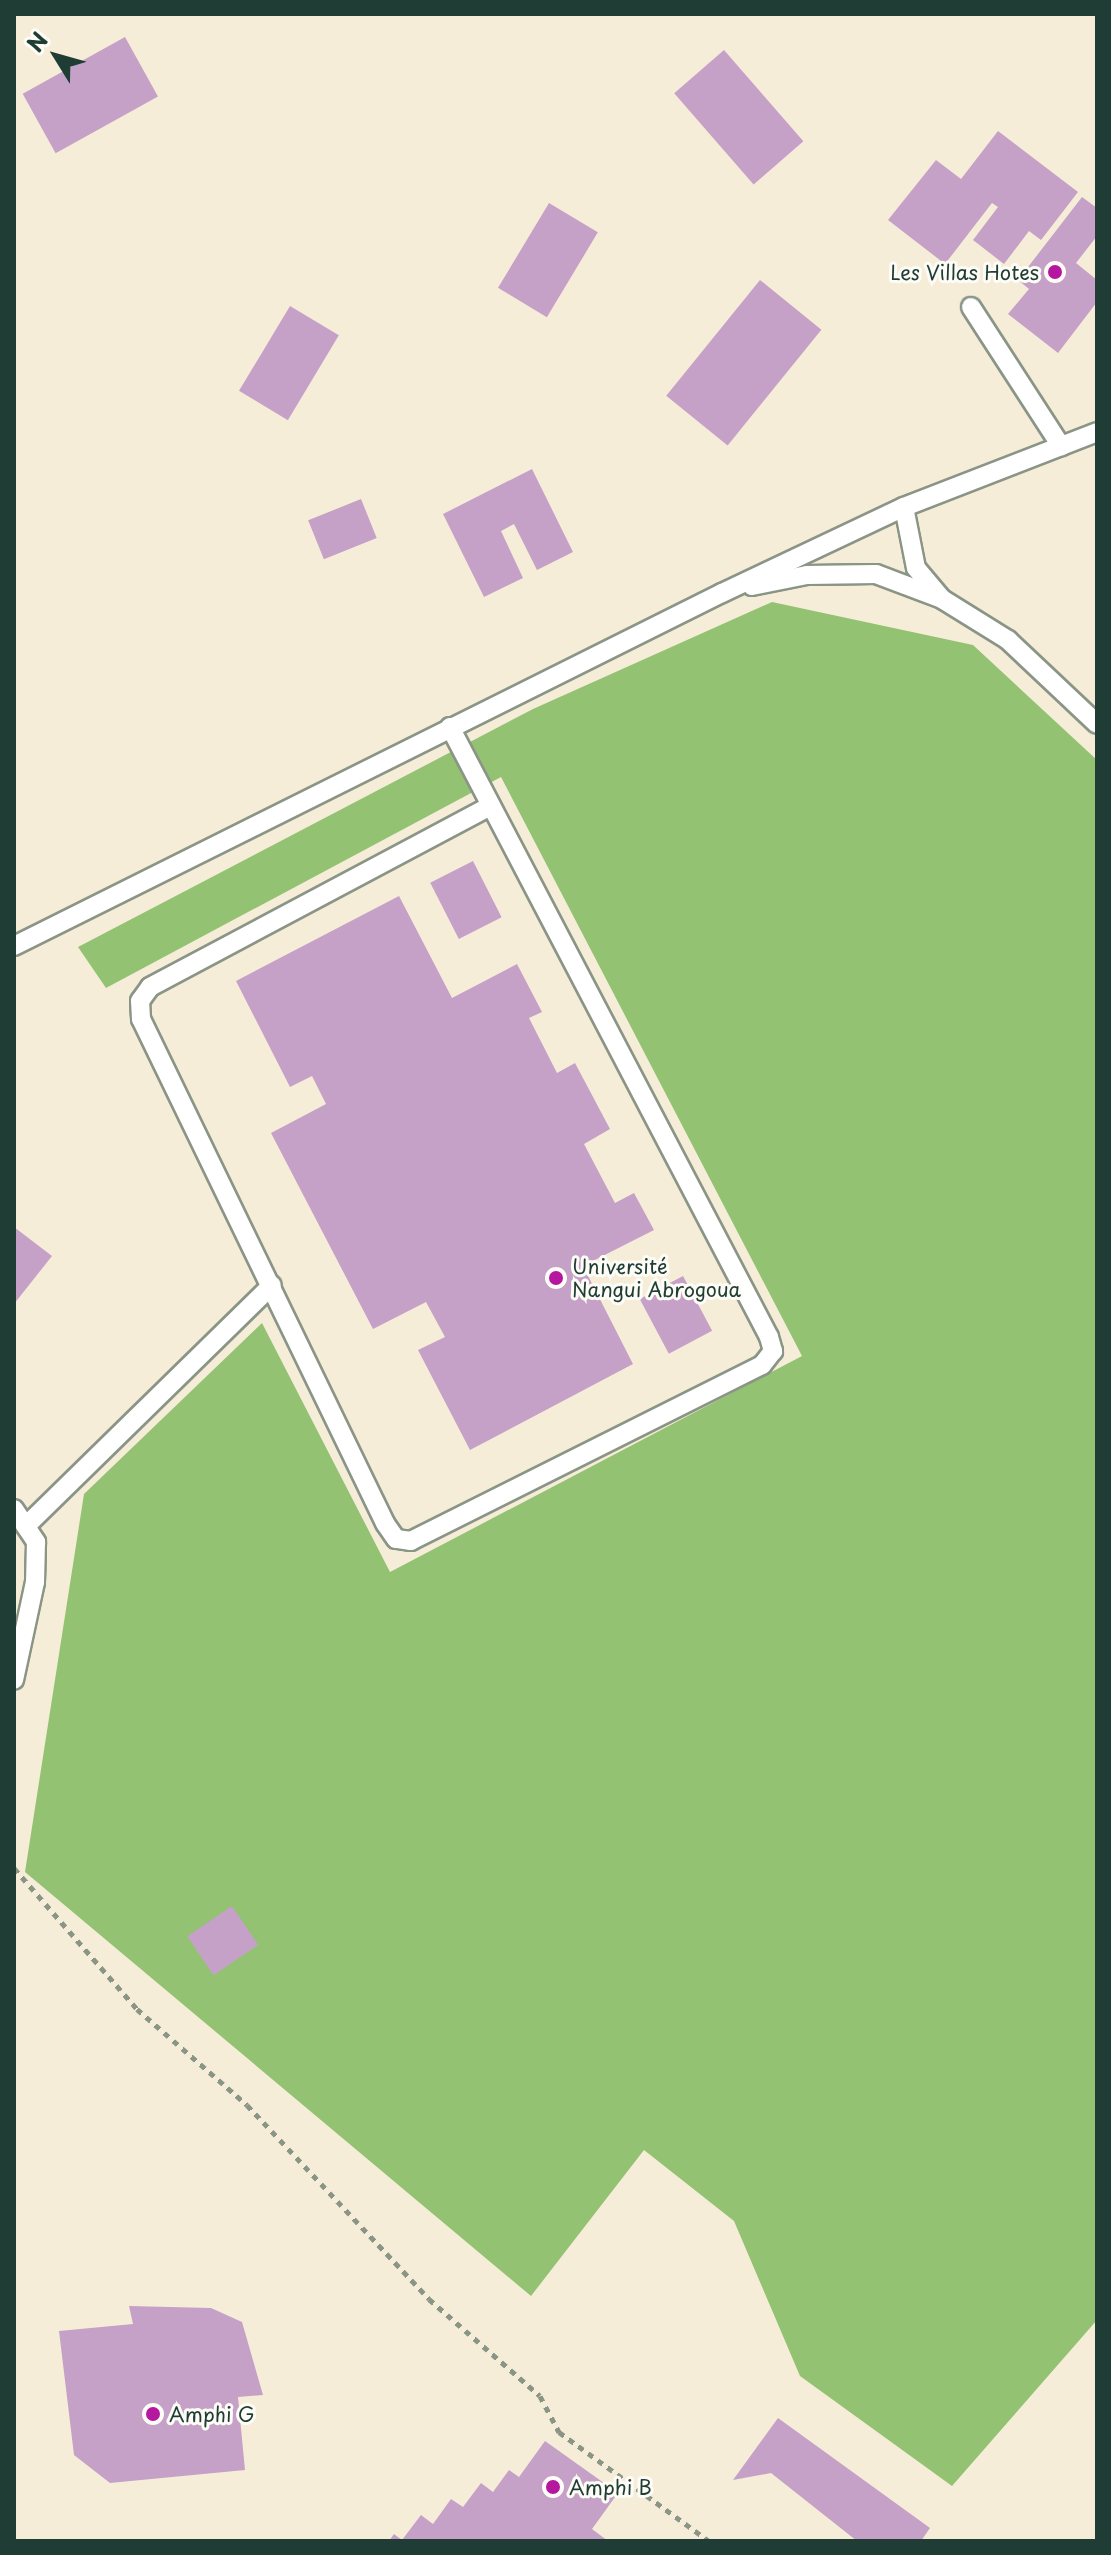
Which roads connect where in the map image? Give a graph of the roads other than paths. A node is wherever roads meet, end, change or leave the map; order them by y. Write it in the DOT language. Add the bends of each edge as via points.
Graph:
graph roads {
  1 [pos="971,307"];
  2 [pos="1097,432"];
  3 [pos="1061,446"];
  4 [pos="904,507"];
  5 [pos="722,593"];
  6 [pos="942,599"];
  7 [pos="1097,724"];
  8 [pos="450,727"];
  9 [pos="491,806"];
  10 [pos="14,946"];
  11 [pos="272,1285"];
  12 [pos="14,1509"];
  13 [pos="26,1526"];
  14 [pos="14,1680"];
  1 -- 3 [label="lane"];
  2 -- 3 [label="lane"];
  3 -- 4 [label="lane"];
  4 -- 5 [label="lane"];
  4 -- 6 [label="lane" via="916,568"];
  5 -- 6 [label="lane" via="807,575 876,574"];
  5 -- 8 [label="lane"];
  6 -- 7 [label="lane" via="1008,640"];
  8 -- 9 [label="lane"];
  8 -- 10 [label="lane"];
  9 -- 11 [label="lane" via="150,987 140,1001 141,1019"];
  9 -- 11 [label="lane" via="773,1351 762,1365 411,1541 396,1539 385,1523"];
  11 -- 13 [label="lane"];
  12 -- 13 [label="lane"];
  13 -- 14 [label="lane" via="36,1542 35,1582"];
}
